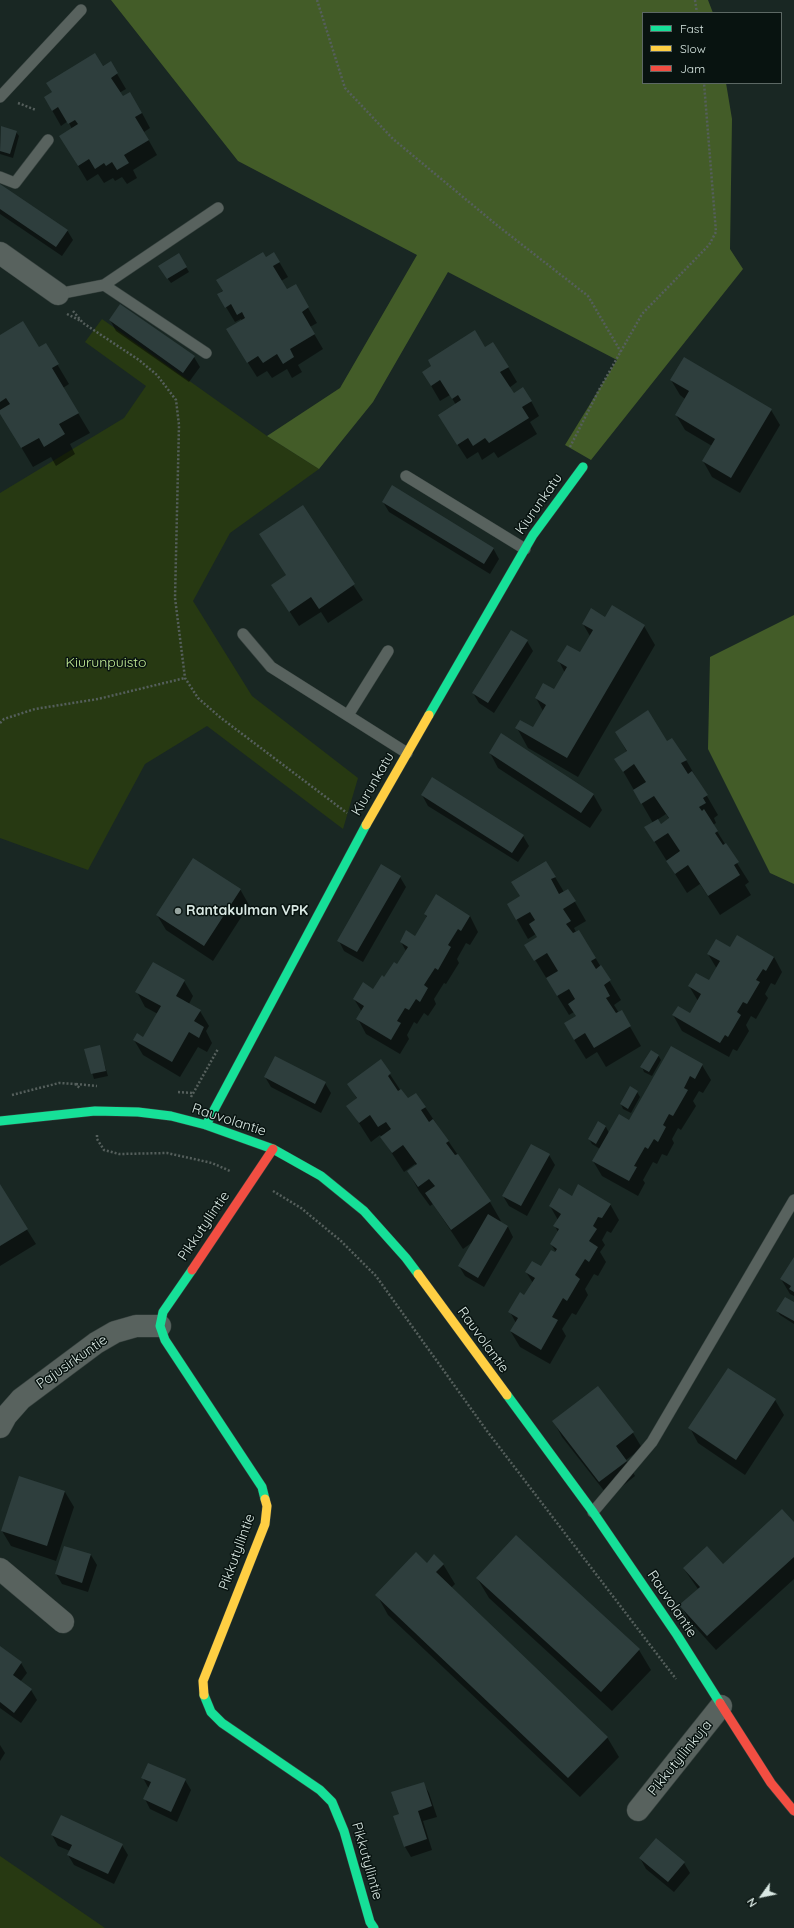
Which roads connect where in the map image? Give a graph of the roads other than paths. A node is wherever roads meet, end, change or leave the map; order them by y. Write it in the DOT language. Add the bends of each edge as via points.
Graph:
graph roads {
  1 [pos="81,10"];
  2 [pos="0,97"];
  3 [pos="48,140"];
  4 [pos="0,177"];
  5 [pos="218,208"];
  6 [pos="0,253"];
  7 [pos="104,285"];
  8 [pos="58,294"];
  9 [pos="206,353"];
  10 [pos="583,467"];
  11 [pos="406,476"];
  12 [pos="525,549"];
  13 [pos="243,634"];
  14 [pos="388,651"];
  15 [pos="348,715"];
  16 [pos="407,753"];
  17 [pos="0,1122"];
  18 [pos="206,1125"];
  19 [pos="273,1149"];
  20 [pos="794,1200"];
  21 [pos="160,1326"];
  22 [pos="0,1427"];
  23 [pos="593,1512"];
  24 [pos="0,1569"];
  25 [pos="63,1622"];
  26 [pos="721,1706"];
  27 [pos="638,1810"];
  28 [pos="794,1811"];
  29 [pos="374,1928"];
  1 -- 2 [label="lane"];
  3 -- 4 [label="lane" via="15,183"];
  5 -- 7 [label="lane"];
  6 -- 8 [label="street"];
  7 -- 8 [label="lane"];
  7 -- 9 [label="lane"];
  10 -- 12 [label="street, Kiurunkatu"];
  11 -- 12 [label="lane"];
  12 -- 16 [label="street, Kiurunkatu"];
  13 -- 15 [label="lane" via="271,667"];
  14 -- 15 [label="lane"];
  15 -- 16 [label="lane"];
  16 -- 18 [label="street, Kiurunkatu"];
  17 -- 18 [label="street, Rauvolantie" via="94,1111 151,1114"];
  18 -- 19 [label="street, Rauvolantie"];
  19 -- 21 [label="street, Pikkutyllintie" via="163,1312"];
  19 -- 23 [label="street, Rauvolantie" via="327,1181 364,1211 406,1258"];
  20 -- 23 [label="lane" via="652,1442"];
  21 -- 22 [label="street, Pajusirkuntie" via="136,1326 115,1332 96,1343 21,1399"];
  21 -- 29 [label="street, Pikkutyllintie" via="165,1340 262,1487 267,1506 265,1524 203,1681 204,1696 211,1712 222,1724 320,1790 332,1802 344,1831 370,1922"];
  23 -- 26 [label="street, Rauvolantie" via="677,1635"];
  24 -- 25 [label="street"];
  26 -- 27 [label="street, Pikkutyllinkuja"];
  26 -- 28 [label="street, Rauvolantie" via="771,1782"];
}
